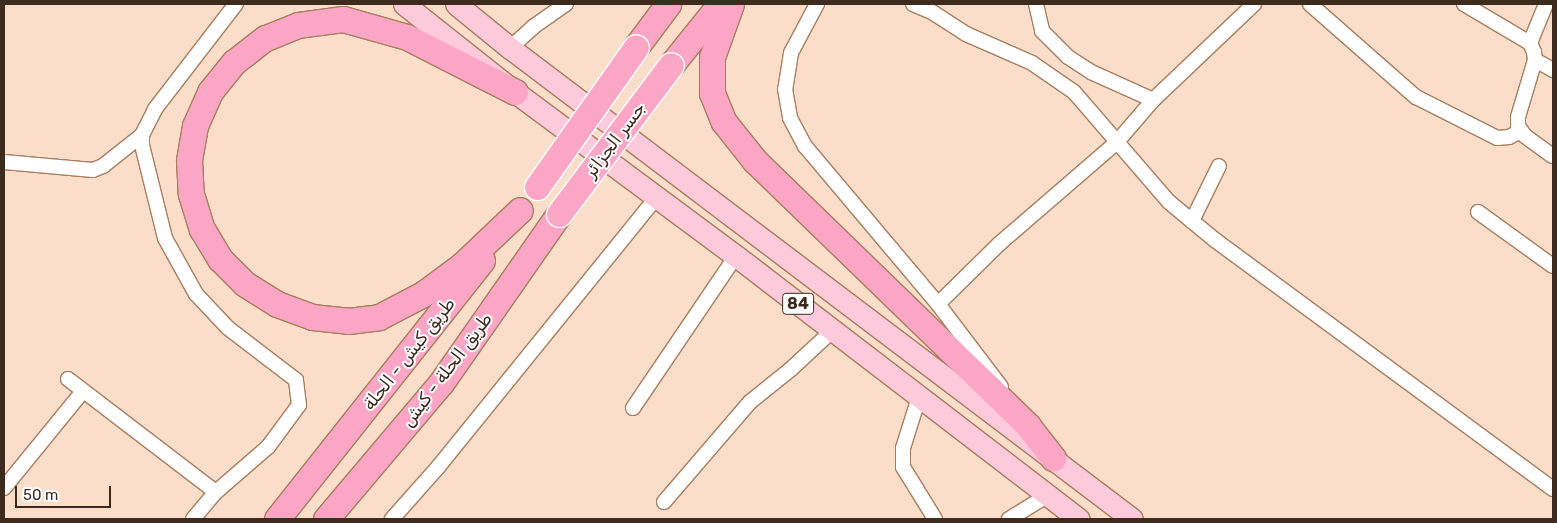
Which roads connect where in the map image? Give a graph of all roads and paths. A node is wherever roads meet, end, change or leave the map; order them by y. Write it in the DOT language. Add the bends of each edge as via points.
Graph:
graph roads {
  1 [pos="236,4"];
  2 [pos="404,4"];
  3 [pos="456,4"];
  4 [pos="566,4"];
  5 [pos="668,4"];
  6 [pos="720,4"];
  7 [pos="731,4"];
  8 [pos="817,4"];
  9 [pos="912,4"];
  10 [pos="1036,4"];
  11 [pos="1254,4"];
  12 [pos="1310,4"];
  13 [pos="1464,4"];
  14 [pos="1546,4"];
  15 [pos="1530,43"];
  16 [pos="510,48"];
  17 [pos="1535,60"];
  18 [pos="1553,70"];
  19 [pos="515,92"];
  20 [pos="1153,100"];
  21 [pos="1521,131"];
  22 [pos="142,135"];
  23 [pos="1117,142"];
  24 [pos="1553,156"];
  25 [pos="4,162"];
  26 [pos="1218,166"];
  27 [pos="537,187"];
  28 [pos="657,197"];
  29 [pos="520,210"];
  30 [pos="1478,212"];
  31 [pos="559,214"];
  32 [pos="1192,221"];
  33 [pos="736,256"];
  34 [pos="1553,266"];
  35 [pos="938,304"];
  36 [pos="832,331"];
  37 [pos="68,379"];
  38 [pos="83,391"];
  39 [pos="919,397"];
  40 [pos="633,408"];
  41 [pos="1028,426"];
  42 [pos="1053,458"];
  43 [pos="4,488"];
  44 [pos="1553,489"];
  45 [pos="216,492"];
  46 [pos="1048,495"];
  47 [pos="664,502"];
  48 [pos="397,518"];
  49 [pos="193,519"];
  50 [pos="277,519"];
  51 [pos="326,519"];
  52 [pos="935,519"];
  53 [pos="1009,519"];
  54 [pos="1079,519"];
  55 [pos="1132,519"];
  1 -- 22 [label="street" via="160,102"];
  2 -- 19 [label="main road"];
  3 -- 16 [label="main road"];
  4 -- 16 [label="street"];
  5 -- 27 [label="highway, جسر الجزائر, bridge"];
  6 -- 31 [label="highway, جسر الجزائر, bridge"];
  7 -- 41 [label="highway" via="712,57 712,93 724,122 755,161"];
  8 -- 35 [label="street" via="791,53 785,89 790,118 805,146 827,175"];
  9 -- 23 [label="street" via="1039,68 1074,92"];
  10 -- 20 [label="street" via="1042,31 1068,57 1091,72"];
  11 -- 20 [label="street"];
  12 -- 21 [label="street" via="1416,97 1497,138"];
  13 -- 15 [label="street"];
  14 -- 15 [label="street"];
  15 -- 17 [label="street"];
  16 -- 42 [label="main road"];
  17 -- 18 [label="street"];
  17 -- 21 [label="street" via="1518,117"];
  19 -- 28 [label="main road, 84"];
  19 -- 29 [label="highway" via="407,37 343,19 298,25 265,38 234,62 210,92 195,126 189,160 191,194 199,220 220,259 245,284 277,304 312,318 348,321 379,317 423,294 461,266"];
  20 -- 23 [label="street"];
  21 -- 24 [label="street"];
  22 -- 25 [label="street" via="103,166 93,170"];
  22 -- 45 [label="street" via="165,238 196,294 228,328 296,380 299,405 268,447"];
  23 -- 32 [label="street" via="1169,202"];
  23 -- 35 [label="street" via="999,244"];
  26 -- 32 [label="street"];
  27 -- 29 [label="highway, طريق كيش - الحلة"];
  28 -- 33 [label="main road, 84"];
  28 -- 48 [label="street"];
  29 -- 50 [label="highway, طريق كيش - الحلة"];
  30 -- 34 [label="street"];
  31 -- 51 [label="highway, طريق الحلة - كيش" via="441,383"];
  32 -- 44 [label="street"];
  33 -- 36 [label="main road, 84"];
  33 -- 40 [label="street"];
  35 -- 41 [label="street"];
  36 -- 39 [label="main road, 84"];
  36 -- 47 [label="street" via="750,402"];
  37 -- 38 [label="street"];
  38 -- 43 [label="street"];
  38 -- 45 [label="street"];
  39 -- 46 [label="main road, 84"];
  39 -- 52 [label="street" via="903,448 903,467"];
  41 -- 42 [label="highway"];
  42 -- 55 [label="main road"];
  45 -- 49 [label="street"];
  46 -- 53 [label="street"];
  46 -- 54 [label="main road, 84"];
}
